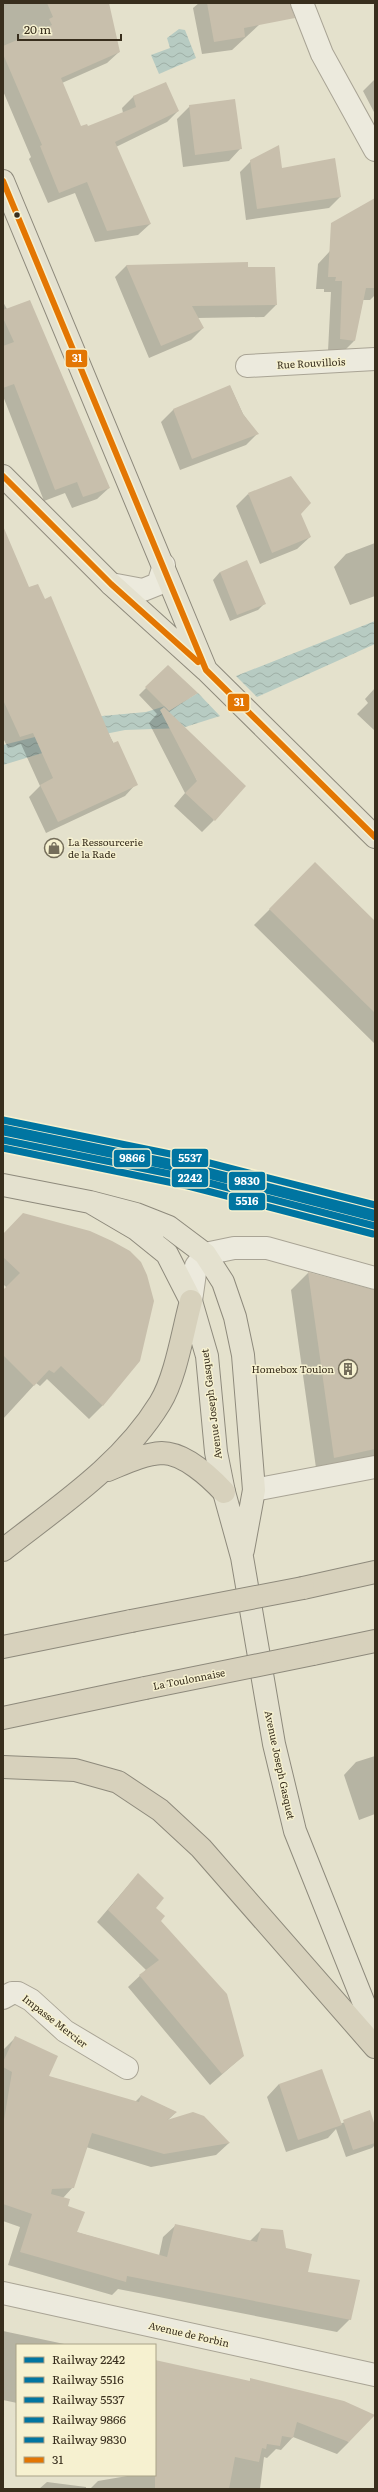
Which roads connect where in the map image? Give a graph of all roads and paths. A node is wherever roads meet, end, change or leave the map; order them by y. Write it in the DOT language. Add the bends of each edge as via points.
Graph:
graph roads {
  1 [pos="302,3"];
  2 [pos="375,150"];
  3 [pos="3,181"];
  4 [pos="375,359"];
  5 [pos="247,366"];
  6 [pos="3,476"];
  7 [pos="164,565"];
  8 [pos="111,584"];
  9 [pos="206,670"];
  10 [pos="375,837"];
  11 [pos="5,1188"];
  12 [pos="90,1202"];
  13 [pos="206,1254"];
  14 [pos="375,1278"];
  15 [pos="191,1301"];
  16 [pos="375,1467"];
  17 [pos="100,1474"];
  18 [pos="254,1490"];
  19 [pos="224,1492"];
  20 [pos="3,1550"];
  21 [pos="242,1557"];
  22 [pos="375,1572"];
  23 [pos="375,1641"];
  24 [pos="3,1647"];
  25 [pos="3,1718"];
  26 [pos="3,1766"];
  27 [pos="349,1964"];
  28 [pos="375,1995"];
  29 [pos="3,1998"];
  30 [pos="375,2031"];
  31 [pos="375,2047"];
  32 [pos="127,2068"];
  33 [pos="3,2293"];
  34 [pos="375,2375"];
  1 -- 2 [label="street" via="322,54"];
  3 -- 7 [label="main road"];
  4 -- 5 [label="street, Rue Rouvillois"];
  6 -- 8 [label="main road"];
  7 -- 8 [label="street" via="158,584 143,590"];
  7 -- 9 [label="main road"];
  8 -- 9 [label="main road"];
  9 -- 10 [label="main road"];
  11 -- 12 [label="main road, Avenue Joseph Gasquet"];
  12 -- 13 [label="main road, Avenue Joseph Gasquet" via="136,1214 169,1227"];
  12 -- 15 [label="main road, Avenue Joseph Gasquet" via="136,1229 167,1254"];
  13 -- 14 [label="street" via="234,1248 267,1248"];
  13 -- 15 [label="street" via="196,1266"];
  13 -- 18 [label="main road, Avenue Joseph Gasquet" via="223,1282 235,1317 243,1355"];
  15 -- 17 [label="highway" via="174,1366 161,1402 131,1441"];
  15 -- 19 [label="main road, Avenue Joseph Gasquet" via="207,1356 216,1452"];
  16 -- 18 [label="street"];
  17 -- 19 [label="highway" via="135,1458 163,1453 186,1461 207,1474"];
  17 -- 20 [label="highway"];
  18 -- 21 [label="main road, Avenue Joseph Gasquet"];
  19 -- 21 [label="main road, Avenue Joseph Gasquet"];
  21 -- 27 [label="main road, Avenue Joseph Gasquet" via="274,1744 295,1831 328,1919"];
  22 -- 24 [label="highway, bridge"];
  23 -- 25 [label="highway, La Toulonnaise, bridge"];
  26 -- 31 [label="highway" via="75,1770 118,1782 160,1810 201,1848"];
  27 -- 28 [label="main road, Avenue Joseph Gasquet"];
  27 -- 30 [label="main road, Avenue Joseph Gasquet"];
  29 -- 32 [label="street, Impasse Mercier" via="12,1993 24,1996 65,2031"];
  33 -- 34 [label="street, Avenue de Forbin"];
}
